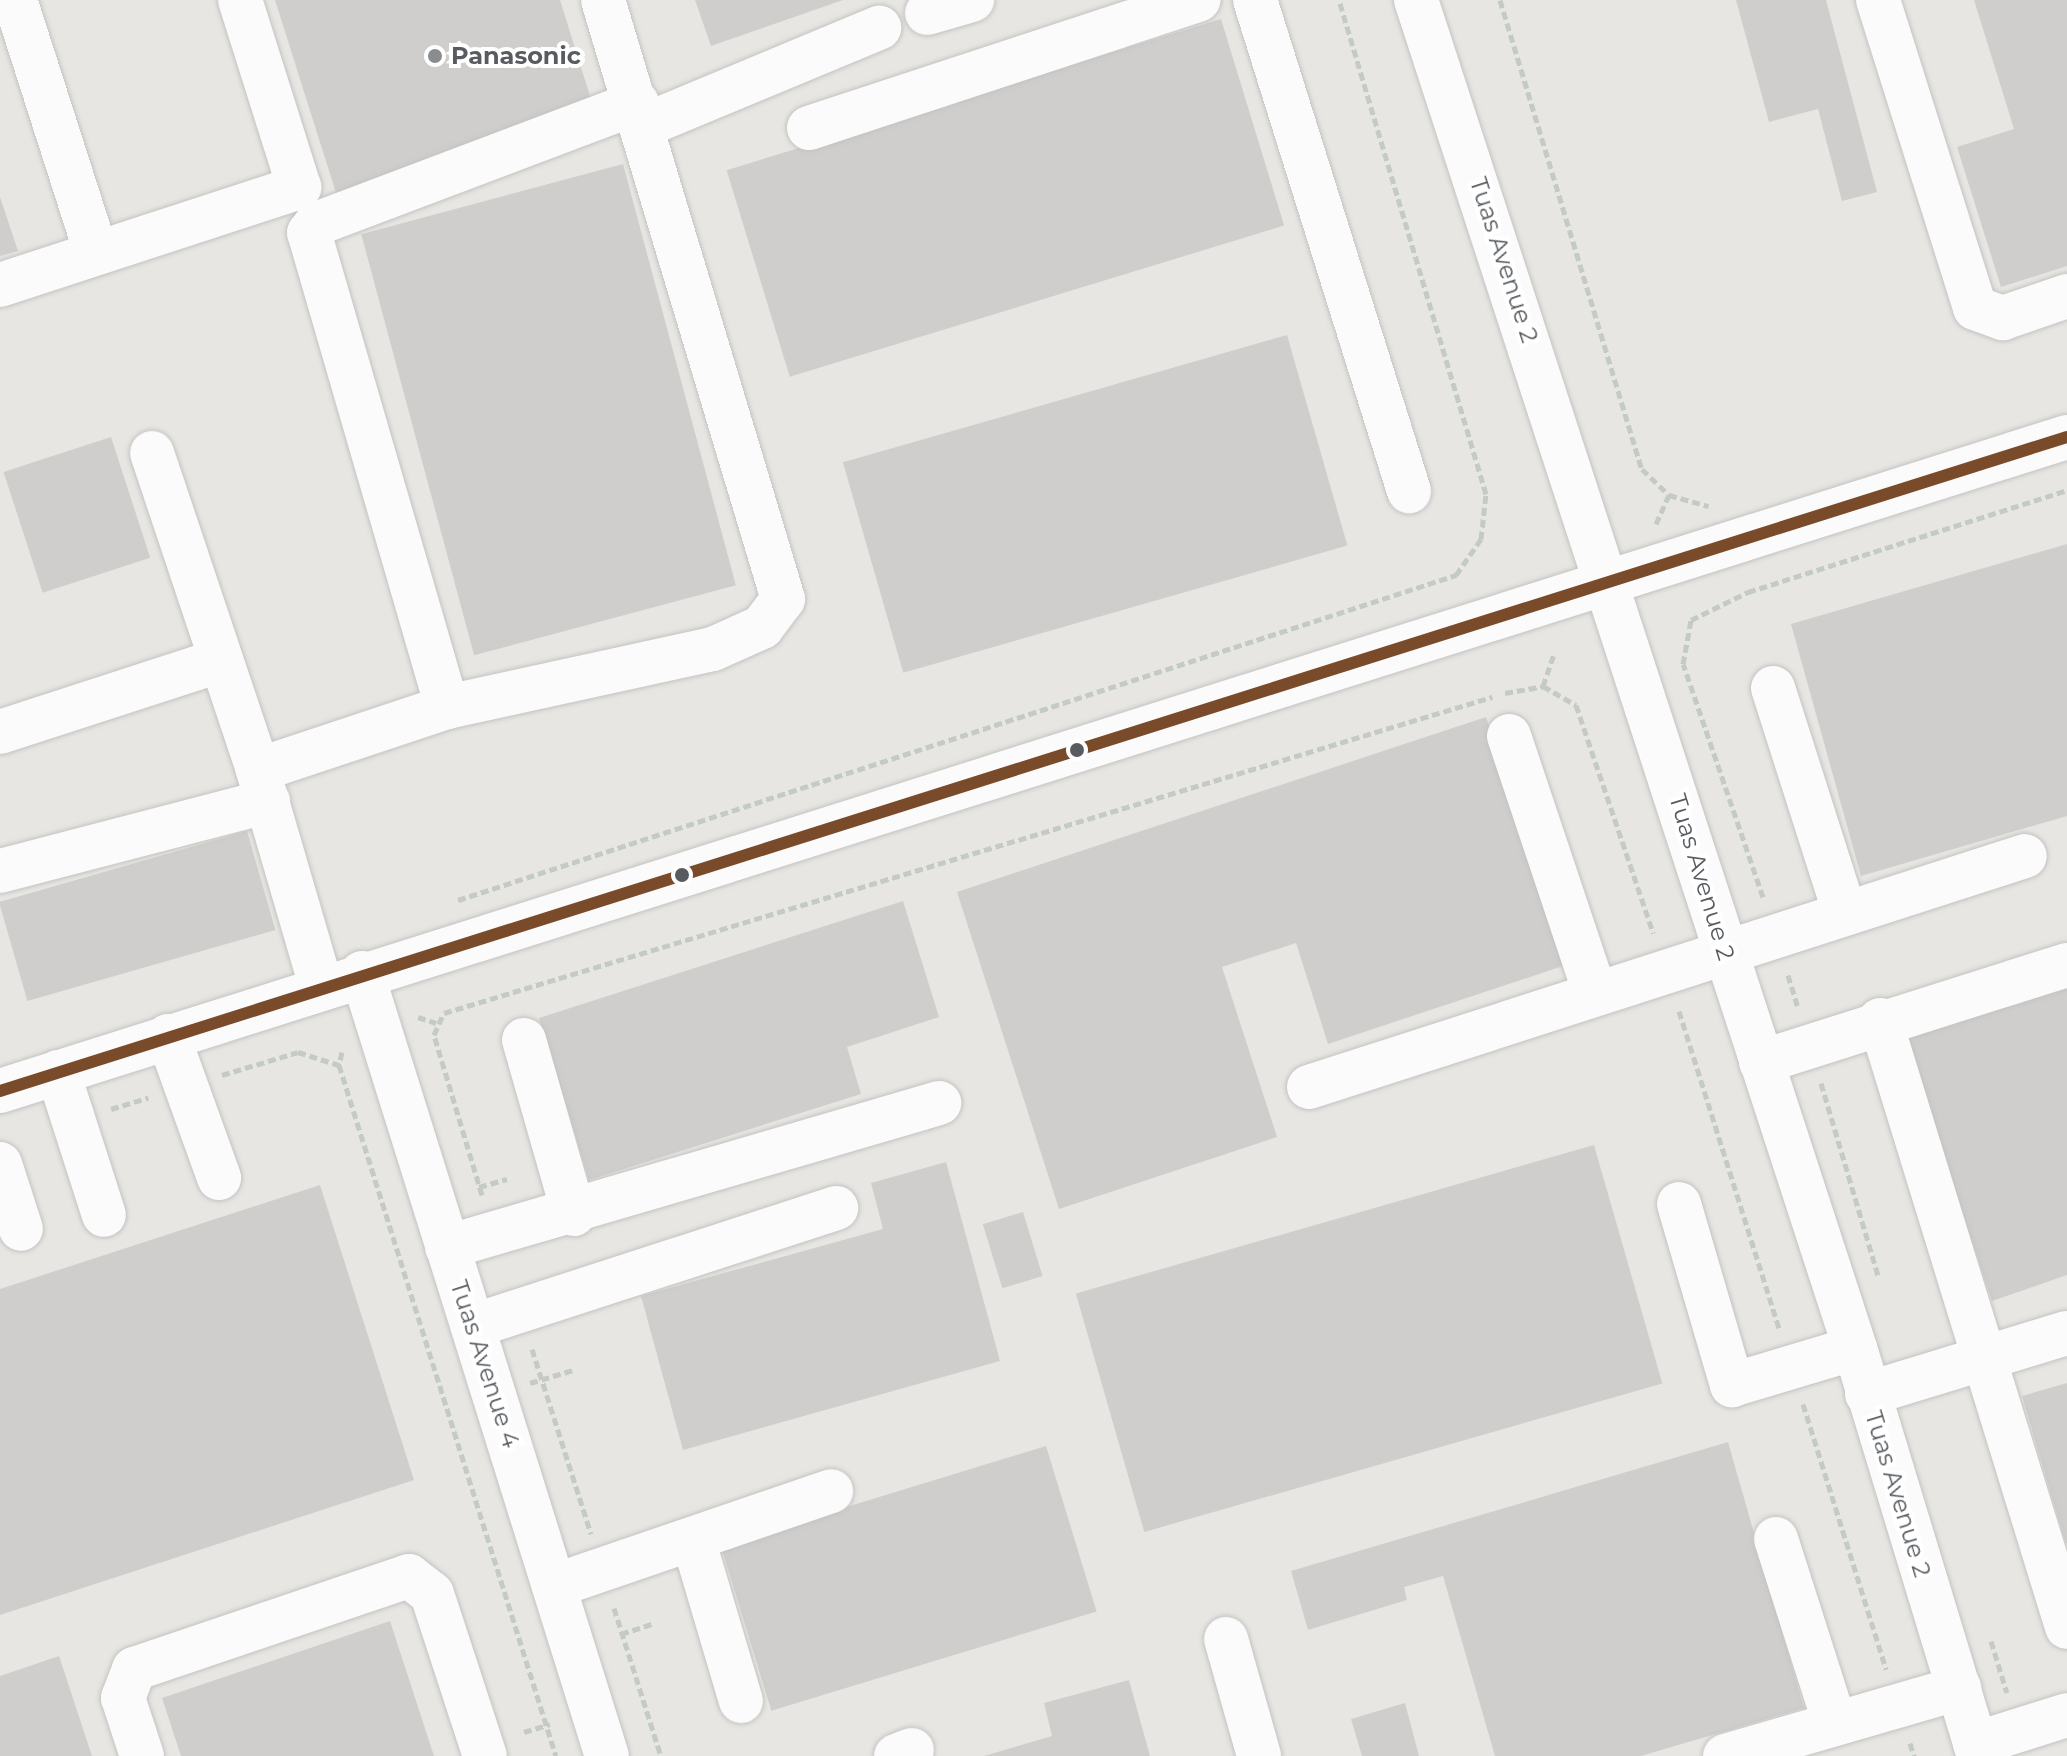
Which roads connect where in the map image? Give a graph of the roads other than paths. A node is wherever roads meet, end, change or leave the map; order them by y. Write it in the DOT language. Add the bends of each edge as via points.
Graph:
graph roads {
  1 [pos="15,0"];
  2 [pos="240,0"];
  3 [pos="603,0"];
  4 [pos="972,0"];
  5 [pos="1199,0"];
  6 [pos="1255,0"];
  7 [pos="1416,0"];
  8 [pos="1878,0"];
  9 [pos="927,13"];
  10 [pos="879,28"];
  11 [pos="640,114"];
  12 [pos="809,128"];
  13 [pos="96,253"];
  14 [pos="0,285"];
  15 [pos="2067,296"];
  16 [pos="2067,437"];
  17 [pos="152,453"];
  18 [pos="1409,491"];
  19 [pos="1607,582"];
  20 [pos="221,660"];
  21 [pos="1773,688"];
  22 [pos="447,707"];
  23 [pos="0,732"];
  24 [pos="1509,736"];
  25 [pos="263,786"];
  26 [pos="2025,856"];
  27 [pos="0,871"];
  28 [pos="1845,913"];
  29 [pos="1725,950"];
  30 [pos="2067,965"];
  31 [pos="362,973"];
  32 [pos="321,986"];
  33 [pos="1595,993"];
  34 [pos="1880,1020"];
  35 [pos="168,1036"];
  36 [pos="524,1040"];
  37 [pos="1761,1062"];
  38 [pos="58,1072"];
  39 [pos="1309,1087"];
  40 [pos="0,1091"];
  41 [pos="939,1103"];
  42 [pos="0,1164"];
  43 [pos="219,1178"];
  44 [pos="1679,1204"];
  45 [pos="836,1208"];
  46 [pos="574,1214"];
  47 [pos="104,1215"];
  48 [pos="21,1229"];
  49 [pos="447,1247"];
  50 [pos="473,1326"];
  51 [pos="2067,1333"];
  52 [pos="1855,1348"];
  53 [pos="1984,1359"];
  54 [pos="1867,1394"];
  55 [pos="831,1491"];
  56 [pos="693,1539"];
  57 [pos="1776,1539"];
  58 [pos="554,1586"];
  59 [pos="2067,1627"];
  60 [pos="1226,1639"];
  61 [pos="1959,1688"];
  62 [pos="741,1701"];
  63 [pos="2067,1715"];
  64 [pos="1835,1724"];
  65 [pos="1977,1750"];
  66 [pos="142,1756"];
  67 [pos="485,1756"];
  68 [pos="606,1756"];
  69 [pos="1259,1756"];
  70 [pos="1725,1756"];
  1 -- 13 [label="street"];
  2 -- 13 [label="street" via="299,187"];
  3 -- 11 [label="street"];
  4 -- 9 [label="street"];
  5 -- 12 [label="street"];
  6 -- 18 [label="street"];
  7 -- 19 [label="street, Tuas Avenue 2"];
  8 -- 15 [label="street" via="1975,308 2003,318"];
  10 -- 11 [label="street"];
  11 -- 22 [label="street" via="316,224 309,233"];
  11 -- 22 [label="street" via="783,599 762,627 713,649"];
  13 -- 14 [label="street"];
  16 -- 19 [label="street"];
  17 -- 20 [label="street"];
  19 -- 29 [label="street, Tuas Avenue 2"];
  19 -- 31 [label="street"];
  20 -- 23 [label="street"];
  20 -- 25 [label="street"];
  21 -- 28 [label="street"];
  22 -- 25 [label="street"];
  24 -- 33 [label="street"];
  25 -- 27 [label="street"];
  25 -- 32 [label="street"];
  26 -- 28 [label="street"];
  28 -- 29 [label="street"];
  29 -- 33 [label="street"];
  29 -- 37 [label="street, Tuas Avenue 2"];
  30 -- 34 [label="street"];
  31 -- 32 [label="street"];
  31 -- 49 [label="street, Tuas Avenue 4"];
  32 -- 35 [label="street"];
  33 -- 39 [label="street"];
  34 -- 37 [label="street"];
  34 -- 53 [label="street"];
  35 -- 38 [label="street"];
  35 -- 43 [label="street"];
  36 -- 46 [label="street"];
  37 -- 52 [label="street, Tuas Avenue 2"];
  38 -- 40 [label="street"];
  38 -- 47 [label="street"];
  41 -- 46 [label="street"];
  42 -- 48 [label="street"];
  44 -- 52 [label="street" via="1732,1385"];
  45 -- 50 [label="street"];
  46 -- 49 [label="street"];
  49 -- 50 [label="street, Tuas Avenue 4"];
  50 -- 58 [label="street, Tuas Avenue 4"];
  51 -- 53 [label="street"];
  52 -- 54 [label="street, Tuas Avenue 2"];
  53 -- 54 [label="street"];
  53 -- 59 [label="street"];
  54 -- 61 [label="street, Tuas Avenue 2"];
  55 -- 56 [label="street"];
  56 -- 58 [label="street"];
  56 -- 62 [label="street"];
  57 -- 64 [label="street"];
  58 -- 68 [label="street, Tuas Avenue 4"];
  60 -- 69 [label="street"];
  61 -- 64 [label="street"];
  61 -- 65 [label="street, Tuas Avenue 2"];
  63 -- 65 [label="street"];
  64 -- 70 [label="street"];
  66 -- 67 [label="street" via="123,1698 134,1669 409,1576 432,1594"];
}
